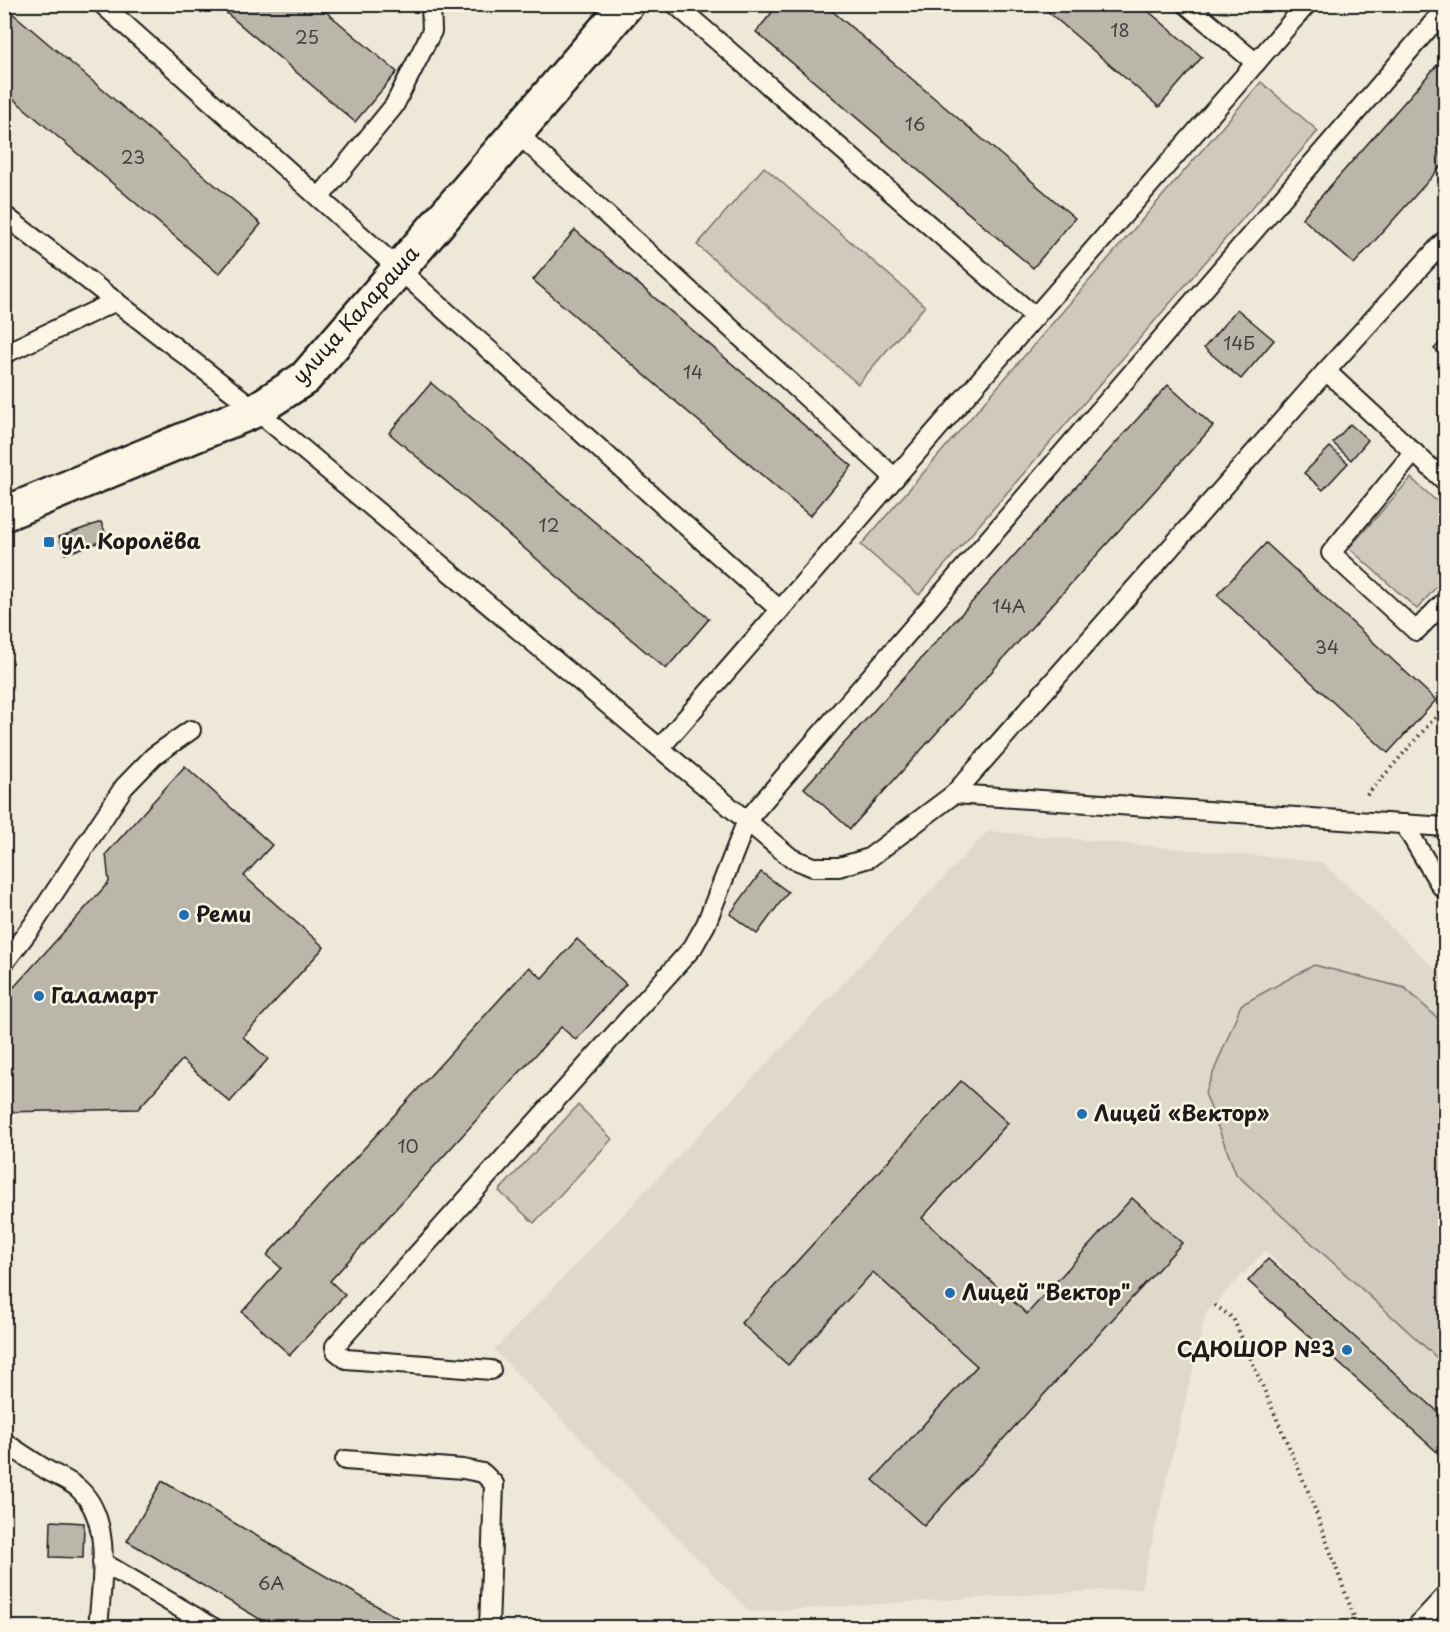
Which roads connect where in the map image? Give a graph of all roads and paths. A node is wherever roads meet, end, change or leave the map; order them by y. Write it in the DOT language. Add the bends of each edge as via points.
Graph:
graph roads {
  1 [pos="102,4"];
  2 [pos="432,4"];
  3 [pos="627,4"];
  4 [pos="675,4"];
  5 [pos="1186,4"];
  6 [pos="1307,4"];
  7 [pos="1446,8"];
  8 [pos="1256,63"];
  9 [pos="517,133"];
  10 [pos="319,198"];
  11 [pos="4,215"];
  12 [pos="1446,239"];
  13 [pos="399,269"];
  14 [pos="116,301"];
  15 [pos="1035,317"];
  16 [pos="4,354"];
  17 [pos="1326,371"];
  18 [pos="256,410"];
  19 [pos="1413,452"];
  20 [pos="895,478"];
  21 [pos="1446,482"];
  22 [pos="4,514"];
  23 [pos="1446,600"];
  24 [pos="780,610"];
  25 [pos="1446,705"];
  26 [pos="191,730"];
  27 [pos="660,748"];
  28 [pos="954,794"];
  29 [pos="747,820"];
  30 [pos="1345,820"];
  31 [pos="1404,824"];
  32 [pos="1446,827"];
  33 [pos="1446,891"];
  34 [pos="4,963"];
  35 [pos="1215,1305"];
  36 [pos="491,1370"];
  37 [pos="4,1442"];
  38 [pos="345,1460"];
  39 [pos="102,1562"];
  40 [pos="1446,1595"];
  41 [pos="98,1628"];
  42 [pos="214,1628"];
  43 [pos="489,1628"];
  44 [pos="1358,1628"];
  45 [pos="1415,1628"];
  1 -- 10 [label="lane"];
  2 -- 10 [label="lane" via="432,31 394,106"];
  3 -- 9 [label="street, улица Калараша"];
  4 -- 15 [label="lane"];
  5 -- 8 [label="lane"];
  6 -- 8 [label="lane"];
  7 -- 29 [label="lane"];
  8 -- 15 [label="lane"];
  9 -- 13 [label="street, улица Калараша"];
  9 -- 20 [label="lane"];
  10 -- 13 [label="lane"];
  11 -- 14 [label="lane"];
  12 -- 17 [label="lane"];
  13 -- 18 [label="street, улица Калараша" via="305,378"];
  13 -- 24 [label="lane"];
  14 -- 16 [label="lane"];
  14 -- 18 [label="lane"];
  15 -- 20 [label="lane"];
  17 -- 19 [label="lane"];
  17 -- 28 [label="lane"];
  18 -- 22 [label="street, улица Калараша"];
  18 -- 27 [label="lane"];
  19 -- 21 [label="lane"];
  19 -- 23 [label="lane" via="1331,553 1416,631"];
  20 -- 24 [label="lane"];
  24 -- 27 [label="lane"];
  25 -- 30 [label="path"];
  26 -- 34 [label="lane" via="154,756 124,787"];
  27 -- 29 [label="lane"];
  28 -- 29 [label="lane" via="869,858 839,867 813,867 791,858"];
  28 -- 30 [label="lane"];
  29 -- 36 [label="lane" via="693,947 335,1346 339,1356 346,1359"];
  30 -- 31 [label="lane"];
  31 -- 32 [label="lane"];
  31 -- 33 [label="lane"];
  35 -- 44 [label="path" via="1233,1318 1309,1493"];
  37 -- 39 [label="lane" via="79,1489 90,1502 100,1523"];
  38 -- 43 [label="lane" via="463,1469 483,1473 494,1484"];
  39 -- 41 [label="lane"];
  39 -- 42 [label="lane"];
  40 -- 45 [label="lane"];
}
